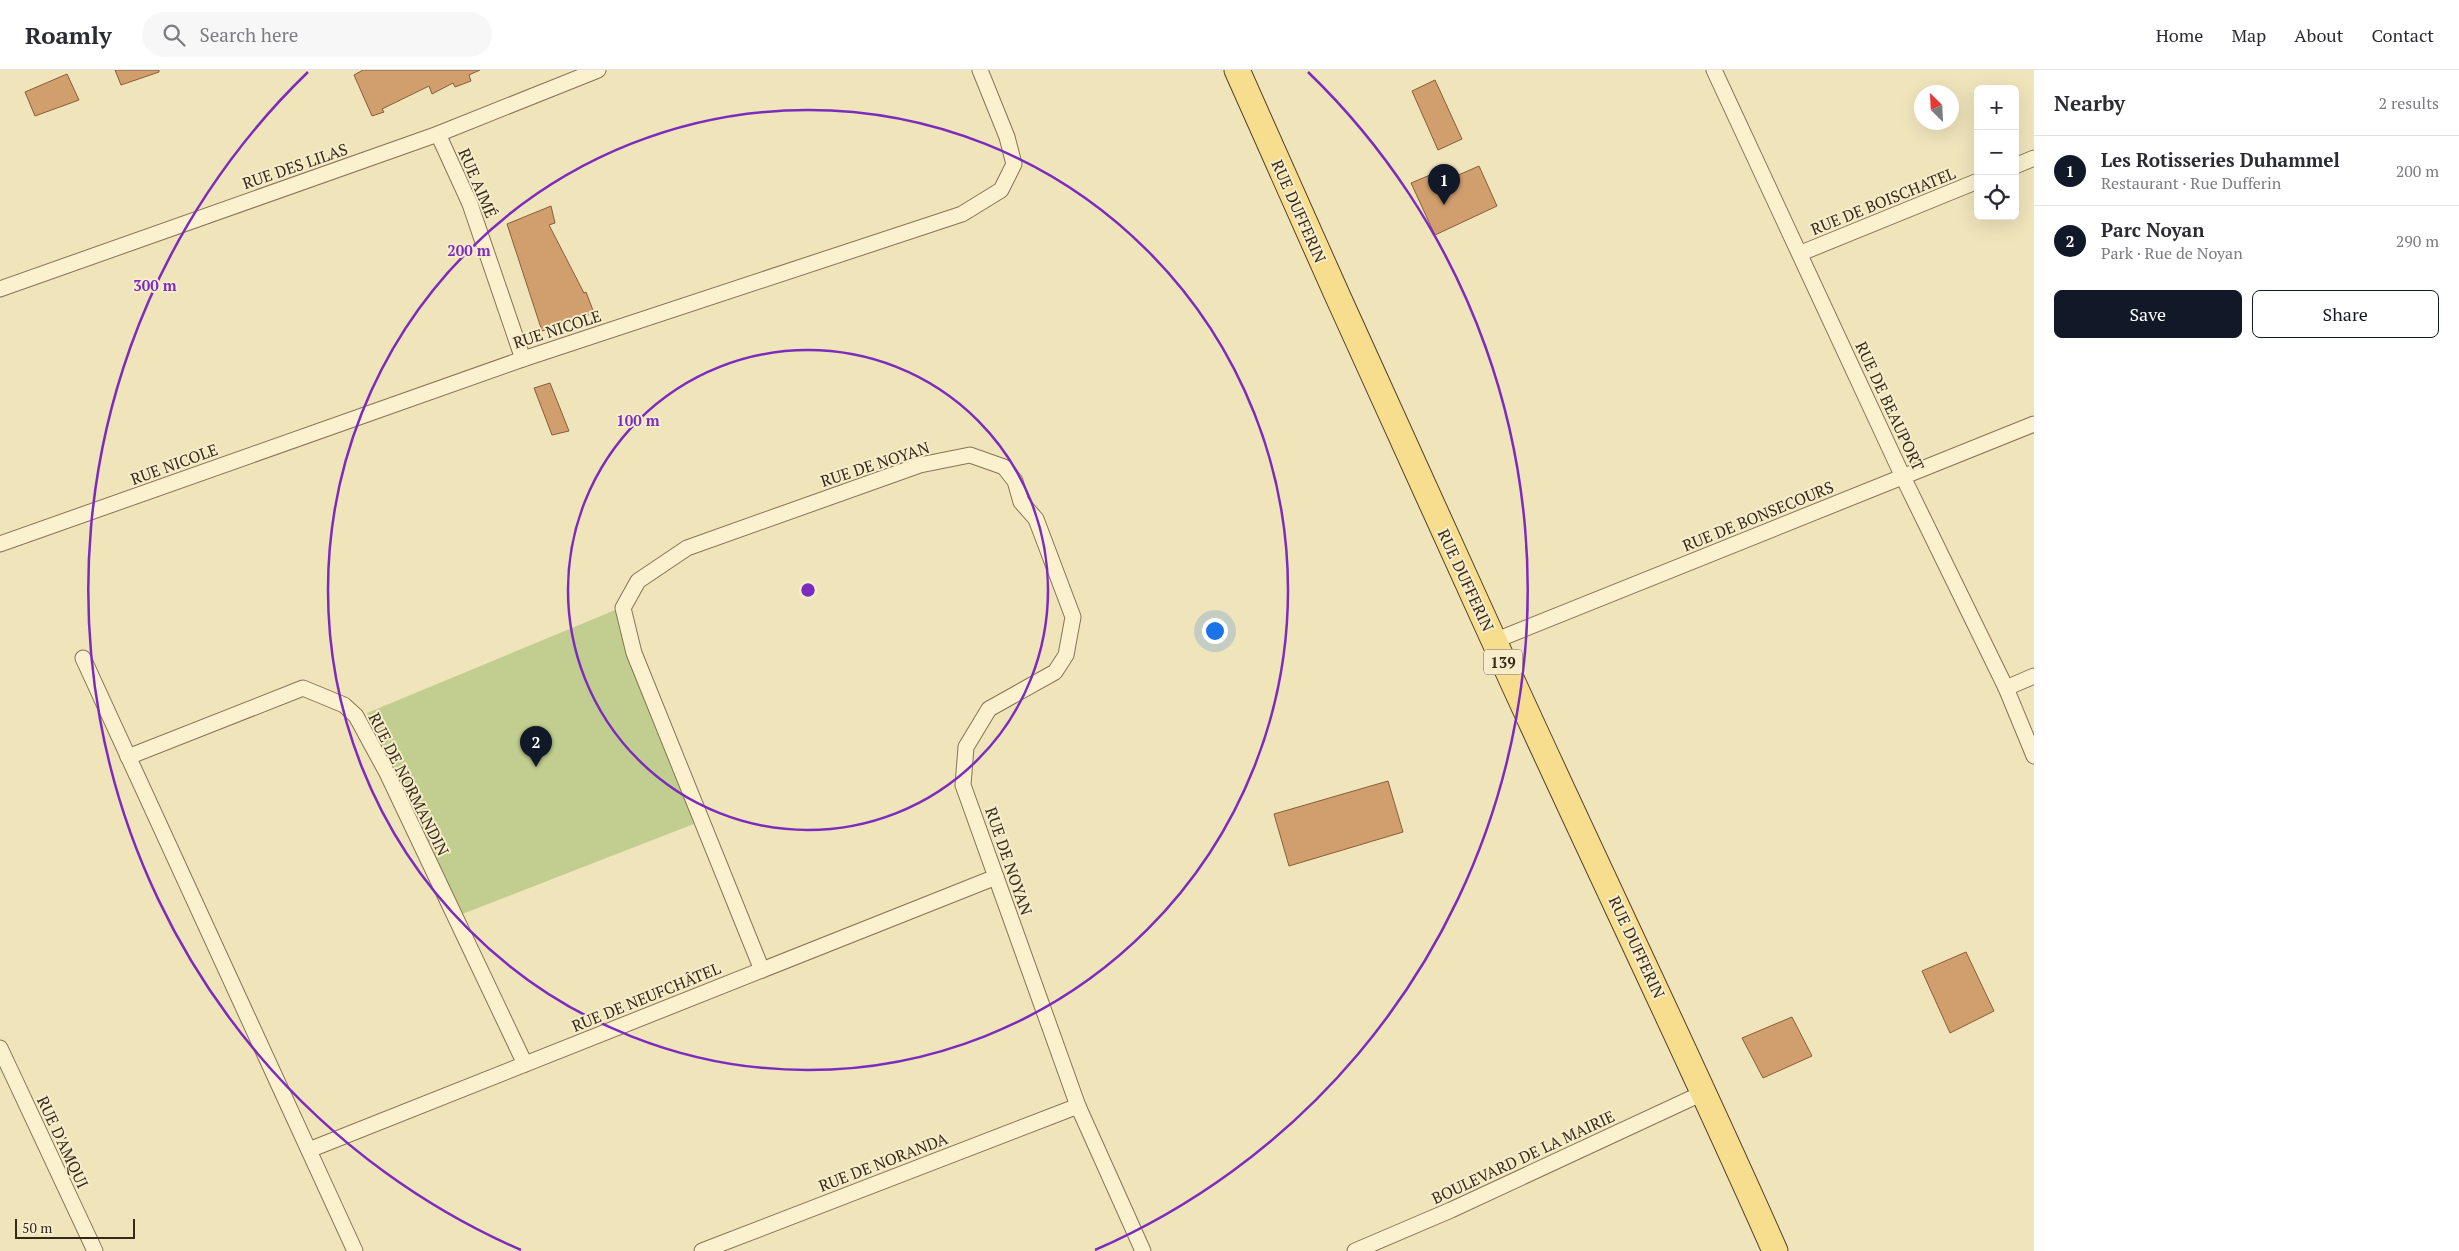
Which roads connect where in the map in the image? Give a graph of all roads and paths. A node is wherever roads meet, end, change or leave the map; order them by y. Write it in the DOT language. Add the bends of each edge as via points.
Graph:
graph roads {
  1 [pos="598,70"];
  2 [pos="980,70"];
  3 [pos="1237,70"];
  4 [pos="1714,70"];
  5 [pos="438,134"];
  6 [pos="2034,158"];
  7 [pos="2019,164"];
  8 [pos="1974,183"];
  9 [pos="1801,253"];
  10 [pos="0,289"];
  11 [pos="523,359"];
  12 [pos="2034,424"];
  13 [pos="1903,477"];
  14 [pos="0,544"];
  15 [pos="1494,641"];
  16 [pos="83,658"];
  17 [pos="2034,676"];
  18 [pos="2006,688"];
  19 [pos="2034,756"];
  20 [pos="128,757"];
  21 [pos="996,877"];
  22 [pos="762,970"];
  23 [pos="0,1048"];
  24 [pos="525,1064"];
  25 [pos="1705,1092"];
  26 [pos="1078,1106"];
  27 [pos="309,1150"];
  28 [pos="95,1251"];
  29 [pos="355,1251"];
  30 [pos="702,1251"];
  31 [pos="1143,1251"];
  32 [pos="1355,1251"];
  33 [pos="1775,1251"];
  1 -- 5 [label="street, RUE DES LILAS"];
  2 -- 11 [label="street, RUE NICOLE" via="1008,137 1014,164 1002,190 962,214"];
  3 -- 15 [label="main road, RUE DUFFERIN / 139"];
  4 -- 9 [label="street, RUE DE BEAUPORT"];
  5 -- 10 [label="street, RUE DES LILAS"];
  5 -- 11 [label="street, RUE AIMÉ" via="470,204"];
  6 -- 7 [label="street"];
  8 -- 9 [label="street, RUE DE BOISCHATEL"];
  9 -- 13 [label="street, RUE DE BEAUPORT"];
  11 -- 14 [label="street, RUE NICOLE"];
  12 -- 13 [label="street, RUE DE BONSECOURS"];
  13 -- 15 [label="street, RUE DE BONSECOURS"];
  13 -- 18 [label="street, RUE DE BEAUPORT"];
  15 -- 25 [label="main road, RUE DUFFERIN / 139"];
  16 -- 20 [label="street"];
  17 -- 18 [label="street"];
  18 -- 19 [label="street, RUE DE BEAUPORT"];
  20 -- 24 [label="street, RUE DE NORMANDIN" via="303,688 344,705 356,716 387,773"];
  20 -- 27 [label="street"];
  21 -- 22 [label="street, RUE DE NEUFCHÂTEL"];
  21 -- 22 [label="street, RUE DE NOYAN" via="963,785 966,747 989,709 1055,672 1066,654 1074,618 1036,519 1021,502 1015,481 1004,467 970,455 920,465 687,548 638,581 623,608 634,653"];
  21 -- 26 [label="street, RUE DE NOYAN"];
  22 -- 24 [label="street, RUE DE NEUFCHÂTEL"];
  23 -- 28 [label="street, RUE D'AMQUI"];
  24 -- 27 [label="street, RUE DE NEUFCHÂTEL"];
  25 -- 32 [label="street, BOULEVARD DE LA MAIRIE"];
  25 -- 33 [label="main road, RUE DUFFERIN / 139"];
  26 -- 30 [label="street, RUE DE NORANDA"];
  26 -- 31 [label="street, RUE DE NOYAN"];
  27 -- 29 [label="street"];
}
